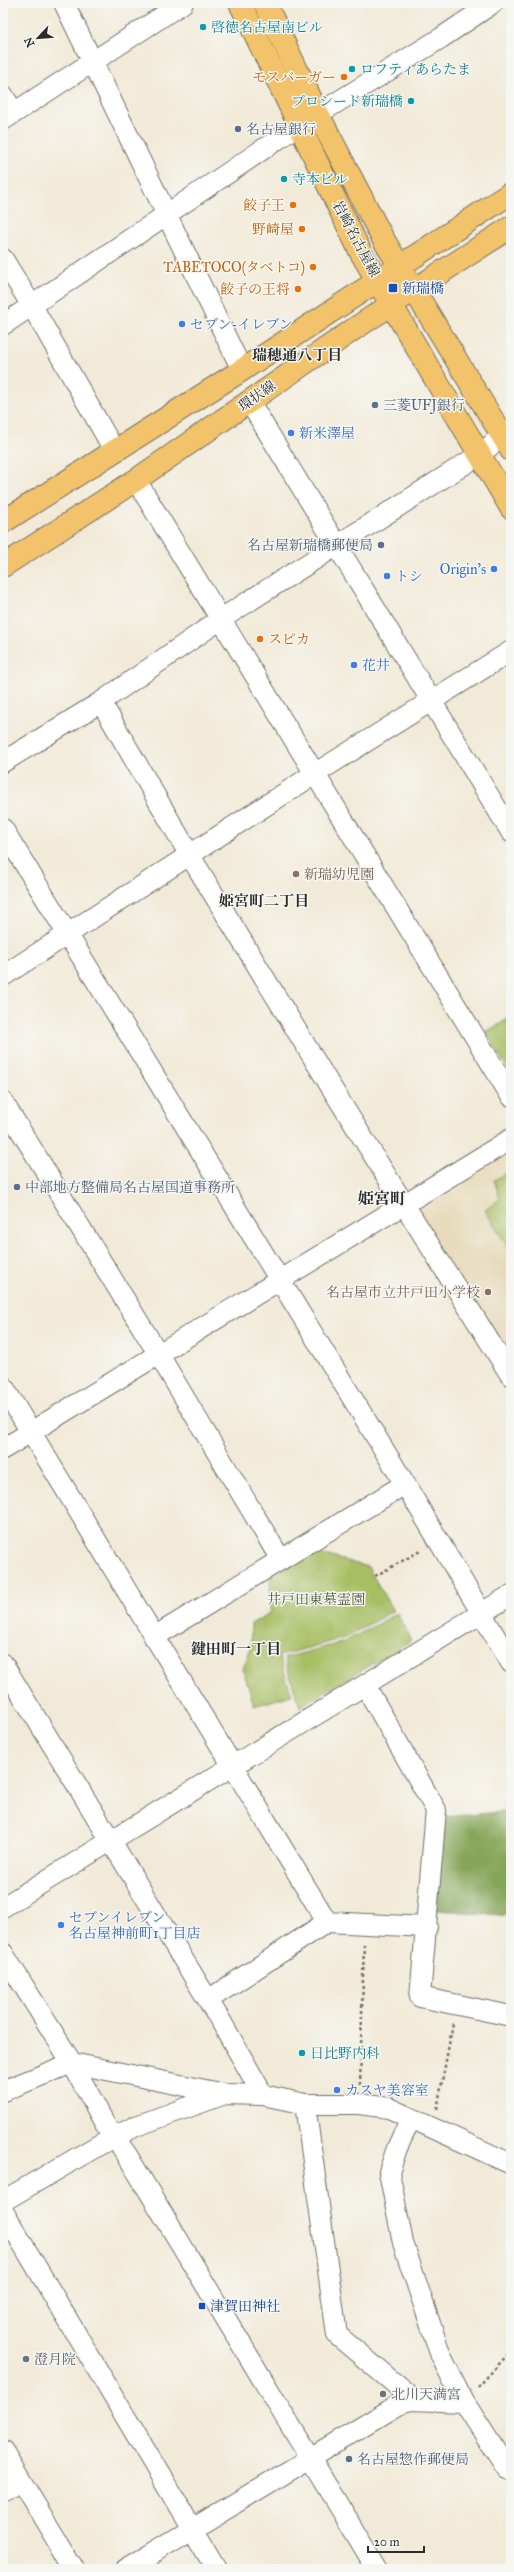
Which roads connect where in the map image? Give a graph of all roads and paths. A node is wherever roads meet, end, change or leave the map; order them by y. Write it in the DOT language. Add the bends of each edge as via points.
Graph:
graph roads {
  1 [pos="64,3"];
  2 [pos="183,3"];
  3 [pos="240,3"];
  4 [pos="265,3"];
  5 [pos="493,3"];
  6 [pos="93,61"];
  7 [pos="3,95"];
  8 [pos="318,114"];
  9 [pos="8,116"];
  10 [pos="299,126"];
  11 [pos="511,193"];
  12 [pos="166,214"];
  13 [pos="511,227"];
  14 [pos="3,259"];
  15 [pos="399,266"];
  16 [pos="377,280"];
  17 [pos="415,289"];
  18 [pos="392,304"];
  19 [pos="32,306"];
  20 [pos="3,325"];
  21 [pos="242,370"];
  22 [pos="249,402"];
  23 [pos="508,438"];
  24 [pos="114,450"];
  25 [pos="479,455"];
  26 [pos="136,480"];
  27 [pos="511,508"];
  28 [pos="3,522"];
  29 [pos="337,545"];
  30 [pos="3,566"];
  31 [pos="221,620"];
  32 [pos="511,651"];
  33 [pos="431,700"];
  34 [pos="101,702"];
  35 [pos="3,762"];
  36 [pos="316,773"];
  37 [pos="3,829"];
  38 [pos="511,832"];
  39 [pos="189,854"];
  40 [pos="67,934"];
  41 [pos="3,976"];
  42 [pos="511,1096"];
  43 [pos="3,1102"];
  44 [pos="511,1139"];
  45 [pos="405,1205"];
  46 [pos="278,1280"];
  47 [pos="159,1355"];
  48 [pos="511,1376"];
  49 [pos="3,1386"];
  50 [pos="31,1431"];
  51 [pos="3,1448"];
  52 [pos="405,1484"];
  53 [pos="438,1541"];
  54 [pos="281,1560"];
  55 [pos="375,1576"];
  56 [pos="511,1596"];
  57 [pos="480,1614"];
  58 [pos="154,1637"];
  59 [pos="511,1663"];
  60 [pos="3,1664"];
  61 [pos="365,1685"];
  62 [pos="231,1765"];
  63 [pos="507,1804"];
  64 [pos="511,1804"];
  65 [pos="111,1840"];
  66 [pos="511,1854"];
  67 [pos="507,1858"];
  68 [pos="3,1907"];
  69 [pos="327,1922"];
  70 [pos="364,1924"];
  71 [pos="427,1927"];
  72 [pos="3,1953"];
  73 [pos="208,2000"];
  74 [pos="456,2004"];
  75 [pos="511,2016"];
  76 [pos="72,2063"];
  77 [pos="3,2090"];
  78 [pos="225,2094"];
  79 [pos="263,2095"];
  80 [pos="305,2104"];
  81 [pos="359,2104"];
  82 [pos="411,2118"];
  83 [pos="433,2129"];
  84 [pos="114,2137"];
  85 [pos="511,2164"];
  86 [pos="3,2201"];
  87 [pos="3,2211"];
  88 [pos="511,2352"];
  89 [pos="411,2400"];
  90 [pos="464,2402"];
  91 [pos="3,2451"];
  92 [pos="311,2458"];
  93 [pos="511,2470"];
  94 [pos="21,2481"];
  95 [pos="3,2491"];
  96 [pos="194,2529"];
  97 [pos="74,2569"];
  98 [pos="126,2569"];
  99 [pos="216,2569"];
  100 [pos="378,2569"];
  1 -- 6 [label="street"];
  2 -- 6 [label="street"];
  3 -- 10 [label="main road, 岩崎名古屋線"];
  4 -- 8 [label="main road, 岩崎名古屋線"];
  5 -- 8 [label="street"];
  6 -- 9 [label="street"];
  6 -- 12 [label="street"];
  7 -- 9 [label="street"];
  8 -- 15 [label="main road, 岩崎名古屋線"];
  10 -- 12 [label="street"];
  10 -- 16 [label="main road, 岩崎名古屋線" via="361,253"];
  11 -- 15 [label="main road"];
  12 -- 19 [label="street"];
  12 -- 21 [label="street"];
  13 -- 17 [label="main road, 環状線"];
  14 -- 19 [label="street"];
  15 -- 16 [label="main road"];
  15 -- 17 [label="main road, 岩崎名古屋線"];
  16 -- 18 [label="main road, 岩崎名古屋線"];
  16 -- 21 [label="main road"];
  17 -- 18 [label="main road, 環状線"];
  17 -- 23 [label="main road, 岩崎名古屋線"];
  18 -- 22 [label="main road, 環状線"];
  18 -- 25 [label="main road, 岩崎名古屋線"];
  19 -- 20 [label="street"];
  19 -- 24 [label="street"];
  21 -- 24 [label="main road"];
  22 -- 26 [label="main road, 環状線"];
  22 -- 29 [label="street"];
  23 -- 25 [label="street"];
  24 -- 28 [label="main road"];
  25 -- 27 [label="main road, 岩崎名古屋線"];
  25 -- 29 [label="street"];
  26 -- 30 [label="main road, 環状線"];
  26 -- 31 [label="street"];
  29 -- 31 [label="street"];
  29 -- 33 [label="street"];
  31 -- 34 [label="street"];
  31 -- 36 [label="street"];
  32 -- 33 [label="street"];
  33 -- 36 [label="street"];
  33 -- 38 [label="street"];
  34 -- 35 [label="street"];
  34 -- 39 [label="street"];
  36 -- 39 [label="street"];
  36 -- 42 [label="street"];
  37 -- 40 [label="street"];
  39 -- 40 [label="street"];
  39 -- 45 [label="street"];
  40 -- 41 [label="street"];
  40 -- 46 [label="street"];
  43 -- 47 [label="street"];
  44 -- 45 [label="street"];
  45 -- 46 [label="street"];
  45 -- 48 [label="street"];
  46 -- 47 [label="street"];
  46 -- 52 [label="street"];
  47 -- 50 [label="street"];
  47 -- 54 [label="street"];
  49 -- 50 [label="street"];
  50 -- 51 [label="street"];
  50 -- 58 [label="street"];
  52 -- 53 [label="street"];
  52 -- 54 [label="street"];
  53 -- 55 [label="path"];
  53 -- 57 [label="street"];
  54 -- 58 [label="street"];
  56 -- 57 [label="street"];
  57 -- 59 [label="street"];
  57 -- 61 [label="street"];
  58 -- 62 [label="street"];
  60 -- 65 [label="street"];
  61 -- 62 [label="street"];
  61 -- 71 [label="street" via="436,1810"];
  62 -- 65 [label="street"];
  62 -- 69 [label="street"];
  63 -- 64 [label="path"];
  65 -- 68 [label="street"];
  65 -- 73 [label="street"];
  66 -- 67 [label="path"];
  69 -- 70 [label="street"];
  69 -- 73 [label="street"];
  70 -- 71 [label="street"];
  70 -- 81 [label="path"];
  71 -- 74 [label="street" via="420,1997"];
  72 -- 76 [label="street"];
  73 -- 79 [label="street"];
  74 -- 75 [label="street"];
  74 -- 83 [label="path"];
  76 -- 77 [label="street"];
  76 -- 78 [label="street"];
  76 -- 84 [label="street"];
  78 -- 79 [label="street"];
  78 -- 84 [label="street" via="136,2126"];
  79 -- 80 [label="street"];
  80 -- 81 [label="street"];
  80 -- 89 [label="street" via="337,2335"];
  81 -- 82 [label="street" via="389,2108"];
  82 -- 83 [label="street"];
  82 -- 90 [label="street" via="397,2148 389,2172 390,2179 403,2243 418,2292 441,2356"];
  83 -- 85 [label="street"];
  84 -- 86 [label="street"];
  84 -- 92 [label="street"];
  87 -- 96 [label="street"];
  88 -- 90 [label="path"];
  89 -- 90 [label="street"];
  89 -- 92 [label="street"];
  90 -- 93 [label="street" via="507,2468"];
  91 -- 94 [label="street"];
  92 -- 96 [label="street"];
  92 -- 100 [label="street"];
  94 -- 95 [label="street"];
  94 -- 97 [label="street"];
  96 -- 98 [label="street"];
  96 -- 99 [label="street"];
}
